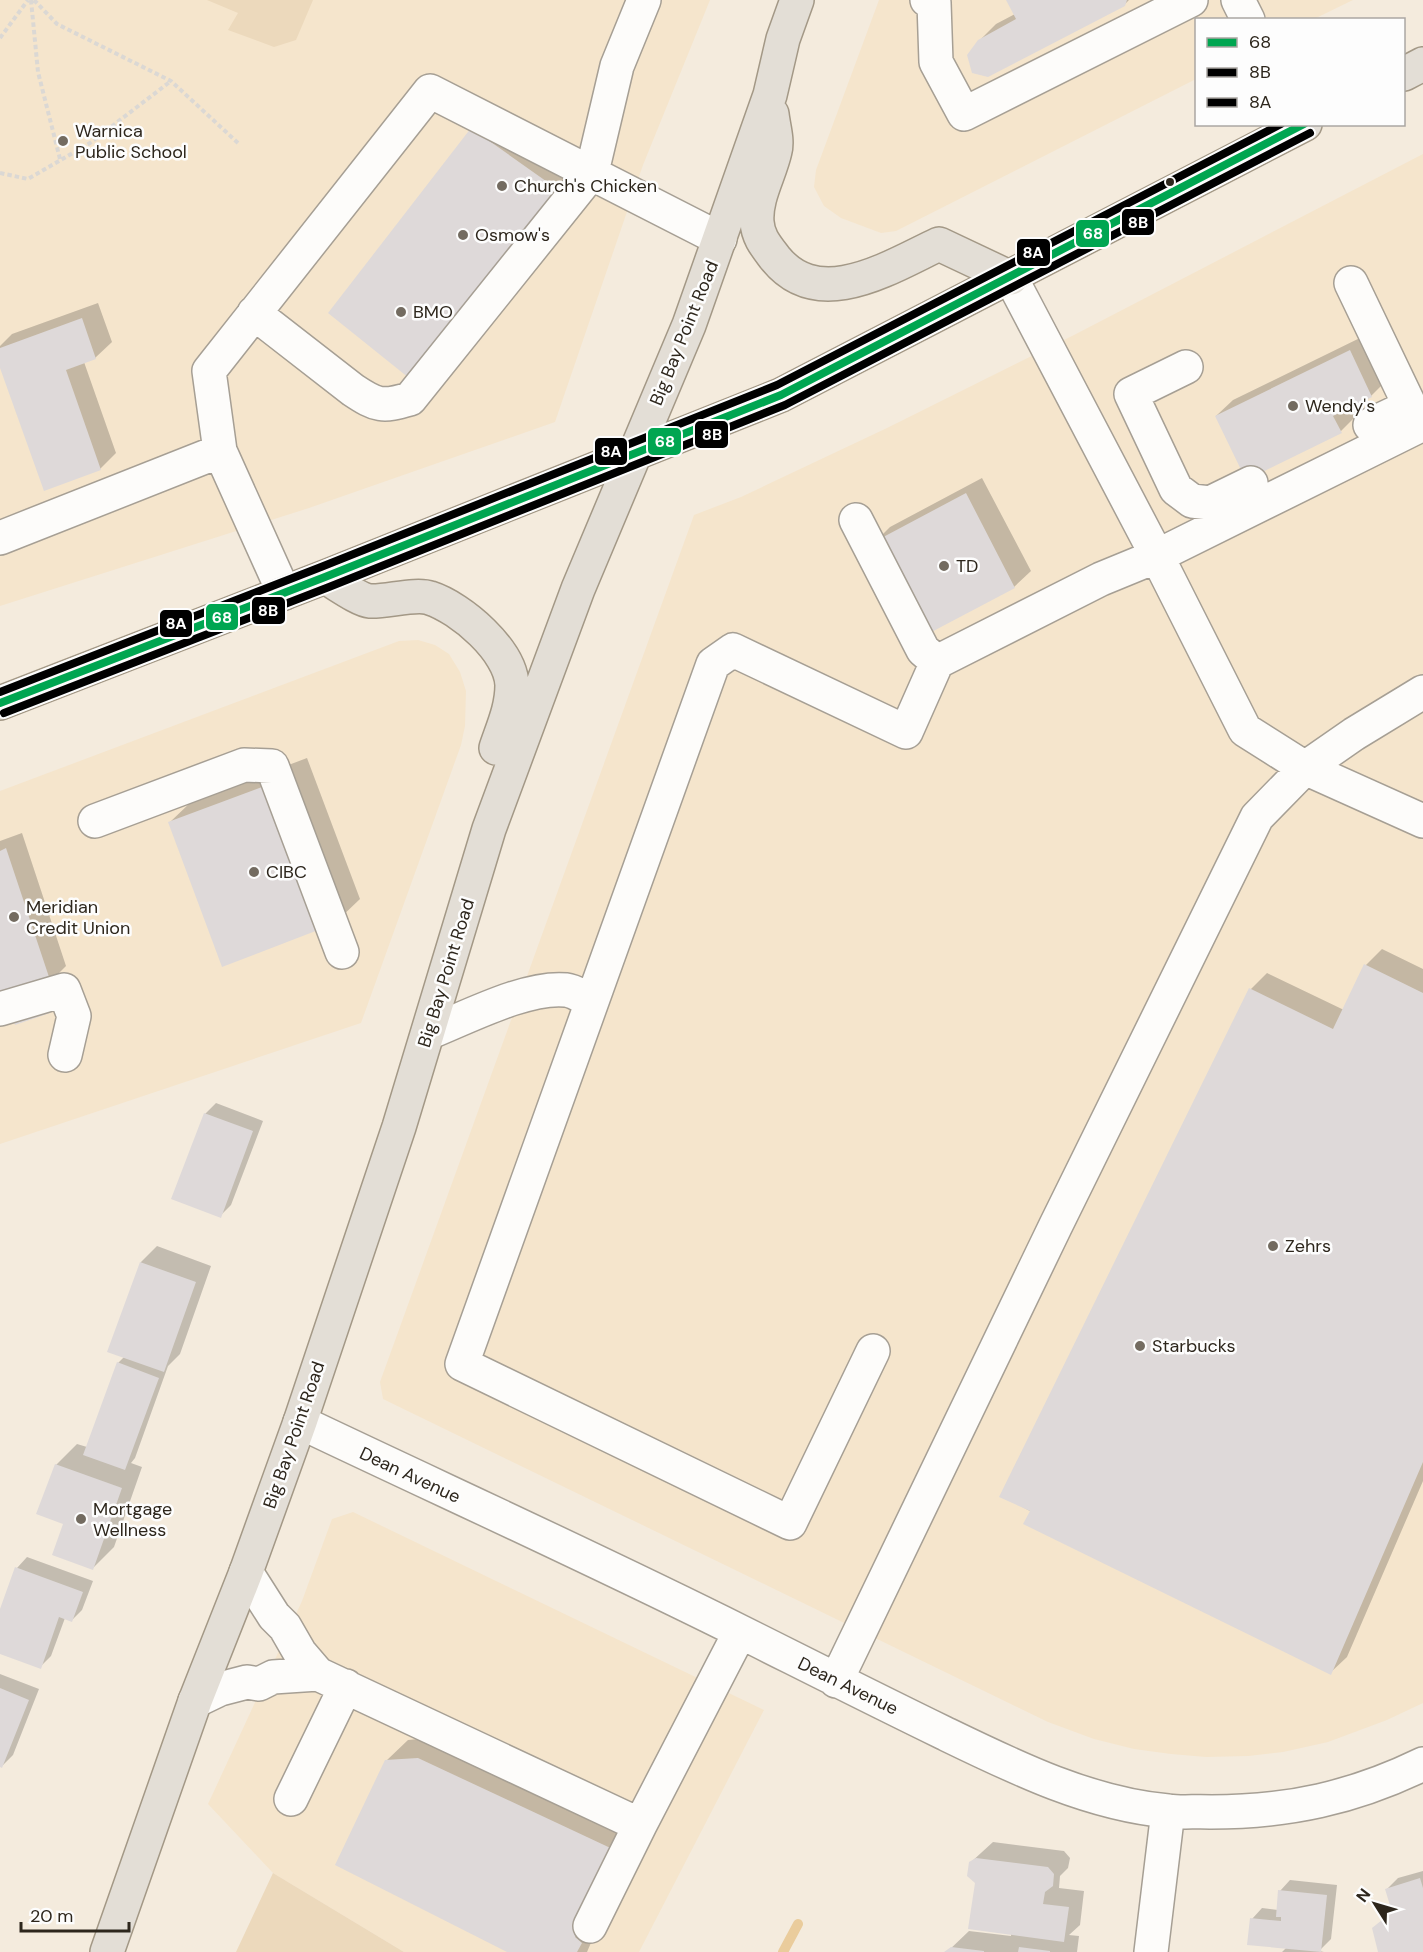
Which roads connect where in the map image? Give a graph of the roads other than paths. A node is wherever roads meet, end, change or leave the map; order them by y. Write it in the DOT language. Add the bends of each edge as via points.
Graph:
graph roads {
  1 [pos="644,0"];
  2 [pos="797,0"];
  3 [pos="927,0"];
  4 [pos="1191,0"];
  5 [pos="1238,0"];
  6 [pos="1247,18"];
  7 [pos="1423,64"];
  8 [pos="1405,73"];
  9 [pos="770,95"];
  10 [pos="1300,126"];
  11 [pos="592,172"];
  12 [pos="720,239"];
  13 [pos="1011,278"];
  14 [pos="1351,283"];
  15 [pos="254,313"];
  16 [pos="1186,367"];
  17 [pos="1423,424"];
  18 [pos="220,451"];
  19 [pos="635,453"];
  20 [pos="856,520"];
  21 [pos="0,538"];
  22 [pos="1157,556"];
  23 [pos="325,578"];
  24 [pos="284,592"];
  25 [pos="937,662"];
  26 [pos="1423,692"];
  27 [pos="0,704"];
  28 [pos="1305,768"];
  29 [pos="1423,820"];
  30 [pos="95,821"];
  31 [pos="489,829"];
  32 [pos="342,952"];
  33 [pos="592,1001"];
  34 [pos="0,1009"];
  35 [pos="428,1033"];
  36 [pos="65,1055"];
  37 [pos="873,1351"];
  38 [pos="300,1422"];
  39 [pos="246,1572"];
  40 [pos="740,1632"];
  41 [pos="332,1680"];
  42 [pos="836,1681"];
  43 [pos="195,1701"];
  44 [pos="1423,1764"];
  45 [pos="291,1799"];
  46 [pos="1168,1811"];
  47 [pos="640,1825"];
  48 [pos="590,1926"];
  49 [pos="107,1952"];
  50 [pos="1151,1952"];
  1 -- 11 [label="street" via="617,66"];
  2 -- 9 [label="main road, Big Bay Point Road"];
  3 -- 4 [label="street" via="934,3 936,62 964,114"];
  5 -- 6 [label="street"];
  7 -- 8 [label="main road"];
  9 -- 12 [label="main road, Big Bay Point Road"];
  9 -- 13 [label="main road" via="776,148 757,222 760,239 783,267 814,283 853,281 939,244"];
  10 -- 13 [label="main road"];
  11 -- 12 [label="street"];
  11 -- 15 [label="street" via="430,91"];
  11 -- 15 [label="street" via="410,399 387,406 370,401"];
  12 -- 19 [label="main road, Big Bay Point Road"];
  13 -- 19 [label="main road" via="781,395"];
  13 -- 22 [label="street"];
  14 -- 16 [label="street" via="1410,406 1210,503 1192,501 1176,489 1131,394"];
  15 -- 18 [label="street" via="209,371"];
  17 -- 22 [label="street"];
  18 -- 21 [label="street"];
  18 -- 24 [label="street"];
  19 -- 23 [label="main road"];
  19 -- 31 [label="main road, Big Bay Point Road" via="578,589"];
  20 -- 25 [label="street" via="922,650"];
  22 -- 25 [label="street" via="1101,579"];
  22 -- 28 [label="street" via="1245,730"];
  23 -- 24 [label="main road"];
  23 -- 31 [label="main road" via="368,602 428,597 456,611 485,634 506,664 512,683 510,709 486,775"];
  24 -- 27 [label="main road"];
  25 -- 33 [label="street" via="906,732 733,650 713,664"];
  26 -- 28 [label="street"];
  28 -- 29 [label="street"];
  28 -- 42 [label="street" via="1257,817"];
  30 -- 32 [label="street" via="244,765 272,766"];
  31 -- 35 [label="main road, Big Bay Point Road"];
  33 -- 35 [label="street" via="567,990 543,992 509,1000"];
  33 -- 37 [label="street" via="462,1364 789,1523"];
  34 -- 36 [label="street" via="64,990 74,1016"];
  35 -- 38 [label="main road, Big Bay Point Road"];
  38 -- 39 [label="main road, Big Bay Point Road"];
  38 -- 40 [label="street, Dean Avenue"];
  39 -- 41 [label="street" via="300,1653"];
  39 -- 43 [label="main road, Big Bay Point Road"];
  40 -- 42 [label="street, Dean Avenue"];
  40 -- 47 [label="street"];
  41 -- 43 [label="street" via="273,1677 259,1684 247,1682 220,1689"];
  41 -- 45 [label="street"];
  41 -- 47 [label="street"];
  42 -- 46 [label="street, Dean Avenue" via="1023,1771 1119,1803"];
  43 -- 49 [label="main road, Big Bay Point Road"];
  44 -- 46 [label="street, Dean Avenue" via="1350,1793 1295,1807 1245,1812"];
  46 -- 50 [label="street"];
  47 -- 48 [label="street"];
}
